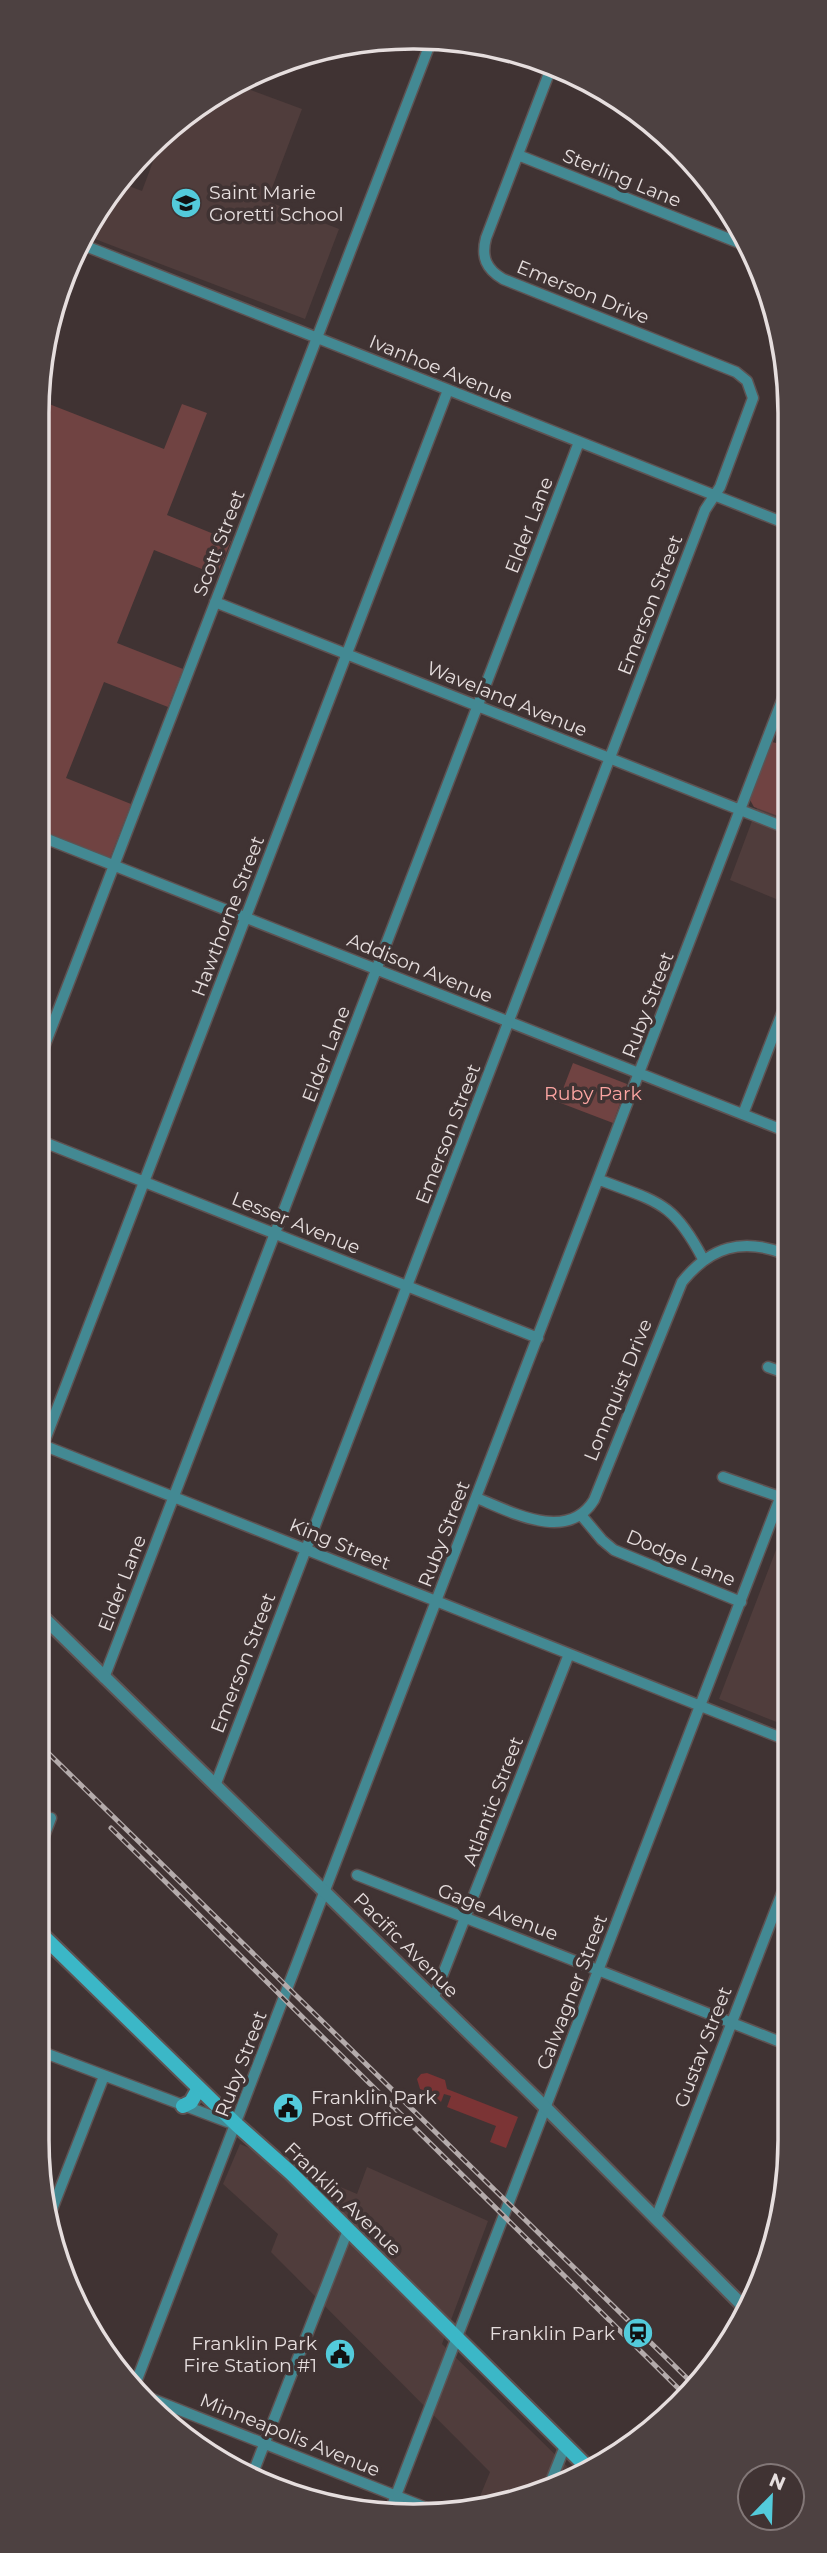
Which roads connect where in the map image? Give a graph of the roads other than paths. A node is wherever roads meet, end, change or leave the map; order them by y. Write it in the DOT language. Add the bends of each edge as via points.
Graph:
graph roads {
  1 [pos="428,50"];
  2 [pos="548,75"];
  3 [pos="518,155"];
  4 [pos="734,241"];
  5 [pos="89,248"];
  6 [pos="317,338"];
  7 [pos="448,390"];
  8 [pos="579,442"];
  9 [pos="714,496"];
  10 [pos="778,521"];
  11 [pos="215,602"];
  12 [pos="346,654"];
  13 [pos="478,706"];
  14 [pos="778,711"];
  15 [pos="609,758"];
  16 [pos="740,810"];
  17 [pos="778,825"];
  18 [pos="49,840"];
  19 [pos="114,866"];
  20 [pos="246,918"];
  21 [pos="377,970"];
  22 [pos="510,1022"];
  23 [pos="778,1024"];
  24 [pos="49,1034"];
  25 [pos="640,1074"];
  26 [pos="743,1114"];
  27 [pos="778,1128"];
  28 [pos="49,1144"];
  29 [pos="600,1180"];
  30 [pos="144,1181"];
  31 [pos="276,1233"];
  32 [pos="778,1251"];
  33 [pos="703,1259"];
  34 [pos="408,1286"];
  35 [pos="538,1338"];
  36 [pos="768,1367"];
  37 [pos="778,1371"];
  38 [pos="49,1426"];
  39 [pos="49,1450"];
  40 [pos="723,1477"];
  41 [pos="778,1496"];
  42 [pos="174,1498"];
  43 [pos="477,1498"];
  44 [pos="778,1502"];
  45 [pos="581,1515"];
  46 [pos="306,1549"];
  47 [pos="437,1601"];
  48 [pos="741,1602"];
  49 [pos="49,1623"];
  50 [pos="569,1654"];
  51 [pos="104,1678"];
  52 [pos="700,1705"];
  53 [pos="778,1737"];
  54 [pos="215,1786"];
  55 [pos="51,1818"];
  56 [pos="49,1823"];
  57 [pos="357,1875"];
  58 [pos="326,1893"];
  59 [pos="778,1903"];
  60 [pos="466,1918"];
  61 [pos="49,1942"];
  62 [pos="599,1970"];
  63 [pos="433,1999"];
  64 [pos="730,2022"];
  65 [pos="778,2041"];
  66 [pos="49,2055"];
  67 [pos="104,2076"];
  68 [pos="199,2088"];
  69 [pos="183,2106"];
  70 [pos="546,2108"];
  71 [pos="237,2125"];
  72 [pos="55,2203"];
  73 [pos="656,2218"];
  74 [pos="348,2230"];
  75 [pos="739,2302"];
  76 [pos="458,2338"];
  77 [pos="139,2380"];
  78 [pos="162,2403"];
  79 [pos="264,2444"];
  80 [pos="565,2446"];
  81 [pos="582,2462"];
  82 [pos="255,2467"];
  83 [pos="554,2476"];
  84 [pos="396,2496"];
  85 [pos="393,2503"];
  86 [pos="416,2504"];
  1 -- 6 [label="street, Scott Street"];
  2 -- 3 [label="street, Emerson Drive"];
  3 -- 4 [label="street, Sterling Lane"];
  3 -- 9 [label="street, Emerson Drive" via="484,246 491,272 736,372 747,381 753,398"];
  5 -- 6 [label="street, Ivanhoe Avenue"];
  6 -- 7 [label="street, Ivanhoe Avenue"];
  6 -- 11 [label="street, Scott Street"];
  7 -- 8 [label="street, Ivanhoe Avenue"];
  7 -- 12 [label="street, Hawthorne Street"];
  8 -- 9 [label="street, Ivanhoe Avenue"];
  8 -- 13 [label="street, Elder Lane"];
  9 -- 10 [label="street, Ivanhoe Avenue"];
  9 -- 15 [label="street, Emerson Street"];
  11 -- 12 [label="street, Waveland Avenue"];
  11 -- 19 [label="street, Scott Street"];
  12 -- 13 [label="street, Waveland Avenue"];
  12 -- 20 [label="street, Hawthorne Street"];
  13 -- 15 [label="street, Waveland Avenue"];
  13 -- 21 [label="street, Elder Lane"];
  14 -- 16 [label="street, Ruby Street"];
  15 -- 16 [label="street, Waveland Avenue"];
  15 -- 22 [label="street, Emerson Street"];
  16 -- 17 [label="street, Waveland Avenue"];
  16 -- 25 [label="street, Ruby Street"];
  18 -- 19 [label="street, Addison Avenue"];
  19 -- 20 [label="street, Addison Avenue"];
  19 -- 24 [label="street, Scott Street"];
  20 -- 21 [label="street, Addison Avenue"];
  20 -- 30 [label="street, Hawthorne Street"];
  21 -- 22 [label="street, Addison Avenue"];
  21 -- 31 [label="street, Elder Lane"];
  22 -- 25 [label="street, Addison Avenue"];
  22 -- 34 [label="street, Emerson Street"];
  23 -- 26 [label="street"];
  25 -- 26 [label="street, Addison Avenue"];
  25 -- 29 [label="street, Ruby Street"];
  26 -- 27 [label="street, Addison Avenue"];
  28 -- 30 [label="street, Lesser Avenue"];
  29 -- 33 [label="street" via="666,1207 685,1226"];
  29 -- 35 [label="street, Ruby Street"];
  30 -- 31 [label="street, Lesser Avenue"];
  30 -- 38 [label="street, Hawthorne Street"];
  31 -- 34 [label="street, Lesser Avenue"];
  31 -- 42 [label="street, Elder Lane"];
  32 -- 33 [label="street" via="739,1247"];
  33 -- 45 [label="street, Lonnquist Drive" via="675,1295 594,1500"];
  34 -- 35 [label="street, Lesser Avenue"];
  34 -- 46 [label="street, Emerson Street"];
  35 -- 43 [label="street, Ruby Street"];
  36 -- 37 [label="street"];
  39 -- 42 [label="street, King Street"];
  40 -- 41 [label="street"];
  42 -- 46 [label="street, King Street"];
  42 -- 51 [label="street, Elder Lane"];
  43 -- 45 [label="street" via="541,1522"];
  43 -- 47 [label="street, Ruby Street"];
  44 -- 48 [label="street, Calwagner Street"];
  45 -- 48 [label="street, Dodge Lane" via="614,1550"];
  46 -- 47 [label="street, King Street"];
  46 -- 54 [label="street, Emerson Street"];
  47 -- 50 [label="street, King Street"];
  47 -- 58 [label="street, Ruby Street"];
  48 -- 52 [label="street, Calwagner Street"];
  49 -- 51 [label="street, Pacific Avenue"];
  50 -- 52 [label="street, King Street"];
  50 -- 60 [label="street, Atlantic Street"];
  51 -- 54 [label="street, Pacific Avenue"];
  52 -- 53 [label="street, King Street"];
  52 -- 62 [label="street, Calwagner Street"];
  54 -- 58 [label="street, Pacific Avenue"];
  55 -- 56 [label="street"];
  57 -- 60 [label="street, Gage Avenue"];
  58 -- 63 [label="street, Pacific Avenue"];
  58 -- 71 [label="street, Ruby Street"];
  59 -- 64 [label="street, Gustav Street"];
  60 -- 62 [label="street, Gage Avenue"];
  60 -- 63 [label="street, Atlantic Street"];
  61 -- 68 [label="main road, Franklin Avenue"];
  62 -- 64 [label="street, Gage Avenue"];
  62 -- 70 [label="street, Calwagner Street"];
  63 -- 70 [label="street, Pacific Avenue"];
  64 -- 65 [label="street, Gage Avenue"];
  64 -- 73 [label="street, Gustav Street"];
  66 -- 67 [label="street"];
  67 -- 69 [label="street"];
  67 -- 72 [label="street"];
  68 -- 69 [label="main road"];
  68 -- 71 [label="main road, Franklin Avenue"];
  69 -- 71 [label="street"];
  70 -- 73 [label="street, Pacific Avenue"];
  70 -- 76 [label="street, Calwagner Street"];
  71 -- 74 [label="main road, Franklin Avenue"];
  71 -- 77 [label="street, Ruby Street"];
  73 -- 75 [label="street, Pacific Avenue"];
  74 -- 76 [label="main road, Franklin Avenue"];
  74 -- 79 [label="street"];
  76 -- 80 [label="main road, Franklin Avenue"];
  76 -- 84 [label="street, Calwagner Street"];
  78 -- 79 [label="street, Minneapolis Avenue"];
  79 -- 82 [label="street"];
  79 -- 84 [label="street, Minneapolis Avenue"];
  80 -- 81 [label="main road, Franklin Avenue"];
  80 -- 83 [label="street"];
  84 -- 85 [label="street, Calwagner Street"];
  84 -- 86 [label="street, Minneapolis Avenue"];
}
